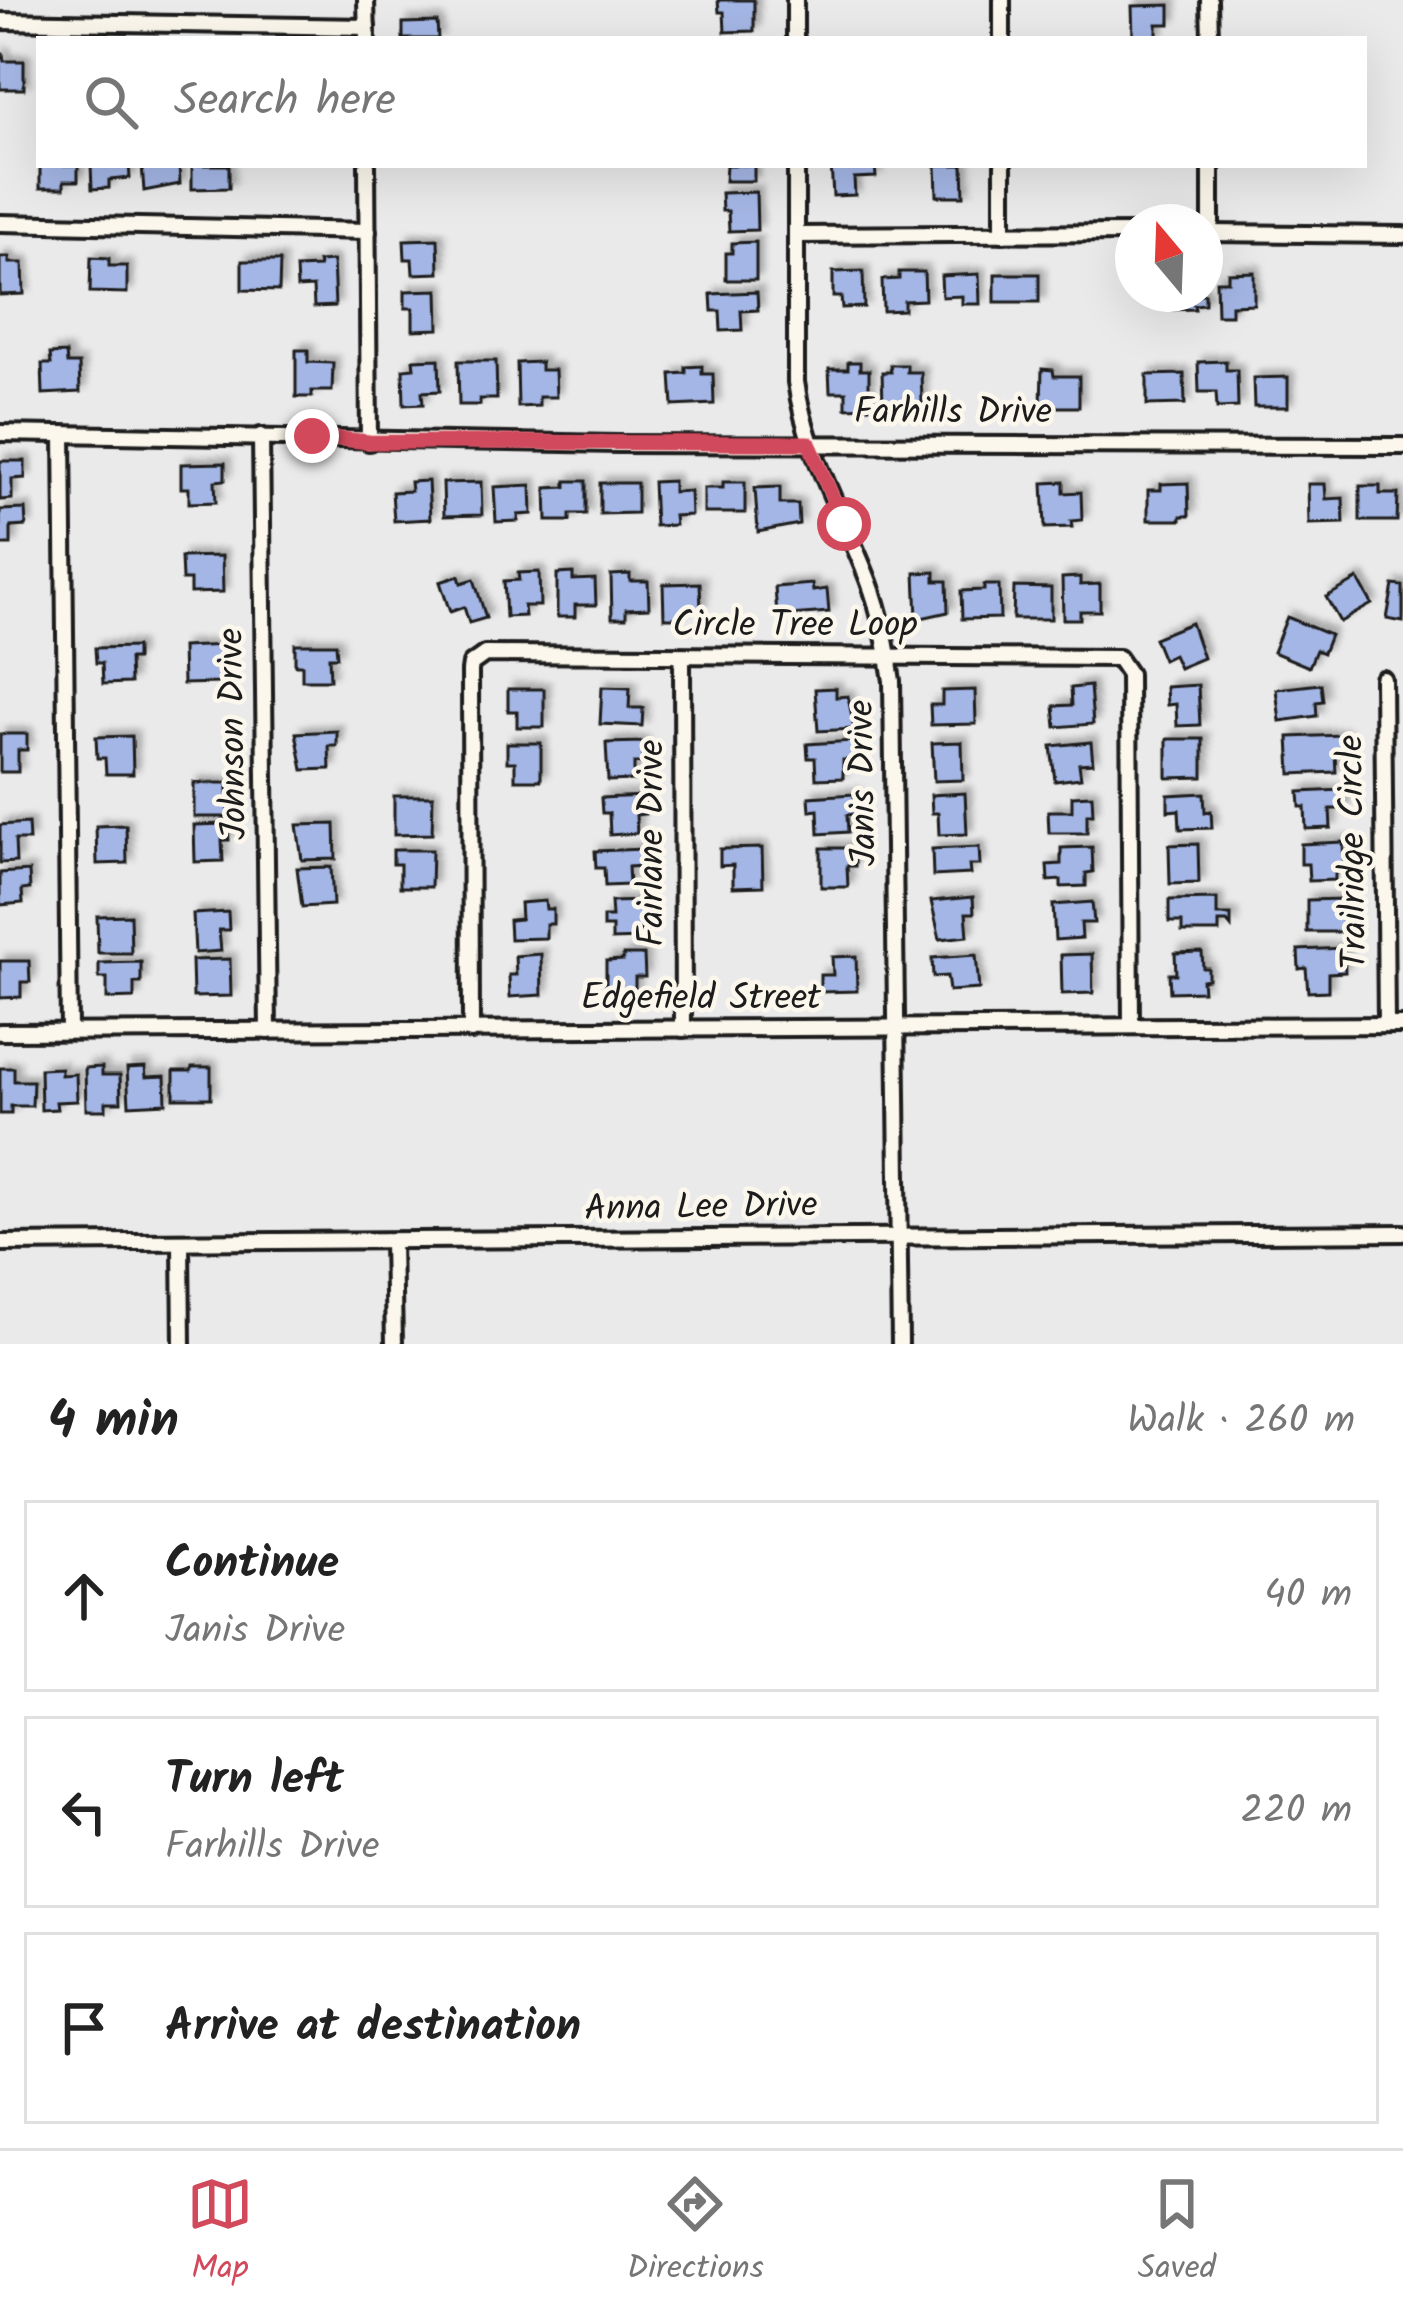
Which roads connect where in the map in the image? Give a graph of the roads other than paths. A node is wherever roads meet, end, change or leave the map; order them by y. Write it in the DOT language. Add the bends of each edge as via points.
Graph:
graph roads {
  1 [pos="366,0"];
  2 [pos="795,0"];
  3 [pos="1002,0"];
  4 [pos="1209,0"];
  5 [pos="0,21"];
  6 [pos="367,33"];
  7 [pos="795,36"];
  8 [pos="1002,36"];
  9 [pos="1210,36"];
  10 [pos="368,168"];
  11 [pos="796,168"];
  12 [pos="1003,168"];
  13 [pos="1211,168"];
  14 [pos="1209,204"];
  15 [pos="0,223"];
  16 [pos="368,231"];
  17 [pos="1115,233"];
  18 [pos="1223,233"];
  19 [pos="1004,234"];
  20 [pos="796,235"];
  21 [pos="1403,235"];
  22 [pos="0,433"];
  23 [pos="63,434"];
  24 [pos="261,436"];
  25 [pos="369,442"];
  26 [pos="809,443"];
  27 [pos="1403,446"];
  28 [pos="888,655"];
  29 [pos="682,657"];
  30 [pos="1383,679"];
  31 [pos="1403,1024"];
  32 [pos="1386,1025"];
  33 [pos="1131,1026"];
  34 [pos="898,1028"];
  35 [pos="683,1029"];
  36 [pos="268,1030"];
  37 [pos="69,1031"];
  38 [pos="471,1031"];
  39 [pos="0,1032"];
  40 [pos="1403,1233"];
  41 [pos="899,1234"];
  42 [pos="181,1242"];
  43 [pos="392,1242"];
  44 [pos="0,1244"];
  45 [pos="182,1344"];
  46 [pos="394,1344"];
  47 [pos="900,1344"];
  1 -- 6 [label="street"];
  2 -- 7 [label="street"];
  3 -- 8 [label="street"];
  4 -- 9 [label="street"];
  5 -- 6 [label="street"];
  10 -- 16 [label="street"];
  11 -- 20 [label="street, Janis Drive"];
  12 -- 19 [label="street"];
  13 -- 14 [label="street"];
  15 -- 16 [label="street"];
  16 -- 25 [label="street"];
  17 -- 19 [label="street"];
  18 -- 21 [label="street"];
  19 -- 20 [label="street"];
  20 -- 26 [label="street, Janis Drive" via="796,382"];
  22 -- 23 [label="street, Farhills Drive"];
  23 -- 24 [label="street, Farhills Drive"];
  23 -- 37 [label="street"];
  24 -- 25 [label="street, Farhills Drive"];
  24 -- 36 [label="street, Johnson Drive"];
  25 -- 26 [label="street, Farhills Drive"];
  26 -- 27 [label="street, Farhills Drive"];
  26 -- 28 [label="street, Janis Drive" via="869,583"];
  28 -- 29 [label="street, Circle Tree Loop"];
  28 -- 33 [label="street, Circle Tree Loop" via="1113,657 1126,665"];
  28 -- 34 [label="street, Janis Drive"];
  29 -- 35 [label="street, Fairlane Drive"];
  29 -- 38 [label="street, Circle Tree Loop" via="485,654 471,664"];
  30 -- 32 [label="street, Trailridge Circle"];
  31 -- 32 [label="street, Edgefield Street"];
  32 -- 33 [label="street, Edgefield Street"];
  33 -- 34 [label="street, Edgefield Street"];
  34 -- 35 [label="street, Edgefield Street"];
  34 -- 41 [label="street, Janis Drive"];
  35 -- 38 [label="street, Edgefield Street"];
  36 -- 37 [label="street, Edgefield Street"];
  36 -- 38 [label="street, Edgefield Street"];
  37 -- 39 [label="street, Edgefield Street"];
  40 -- 41 [label="street, Anna Lee Drive"];
  41 -- 43 [label="street, Anna Lee Drive"];
  41 -- 47 [label="street, Janis Drive"];
  42 -- 43 [label="street, Anna Lee Drive"];
  42 -- 44 [label="street, Anna Lee Drive"];
  42 -- 45 [label="street"];
  43 -- 46 [label="street"];
}
